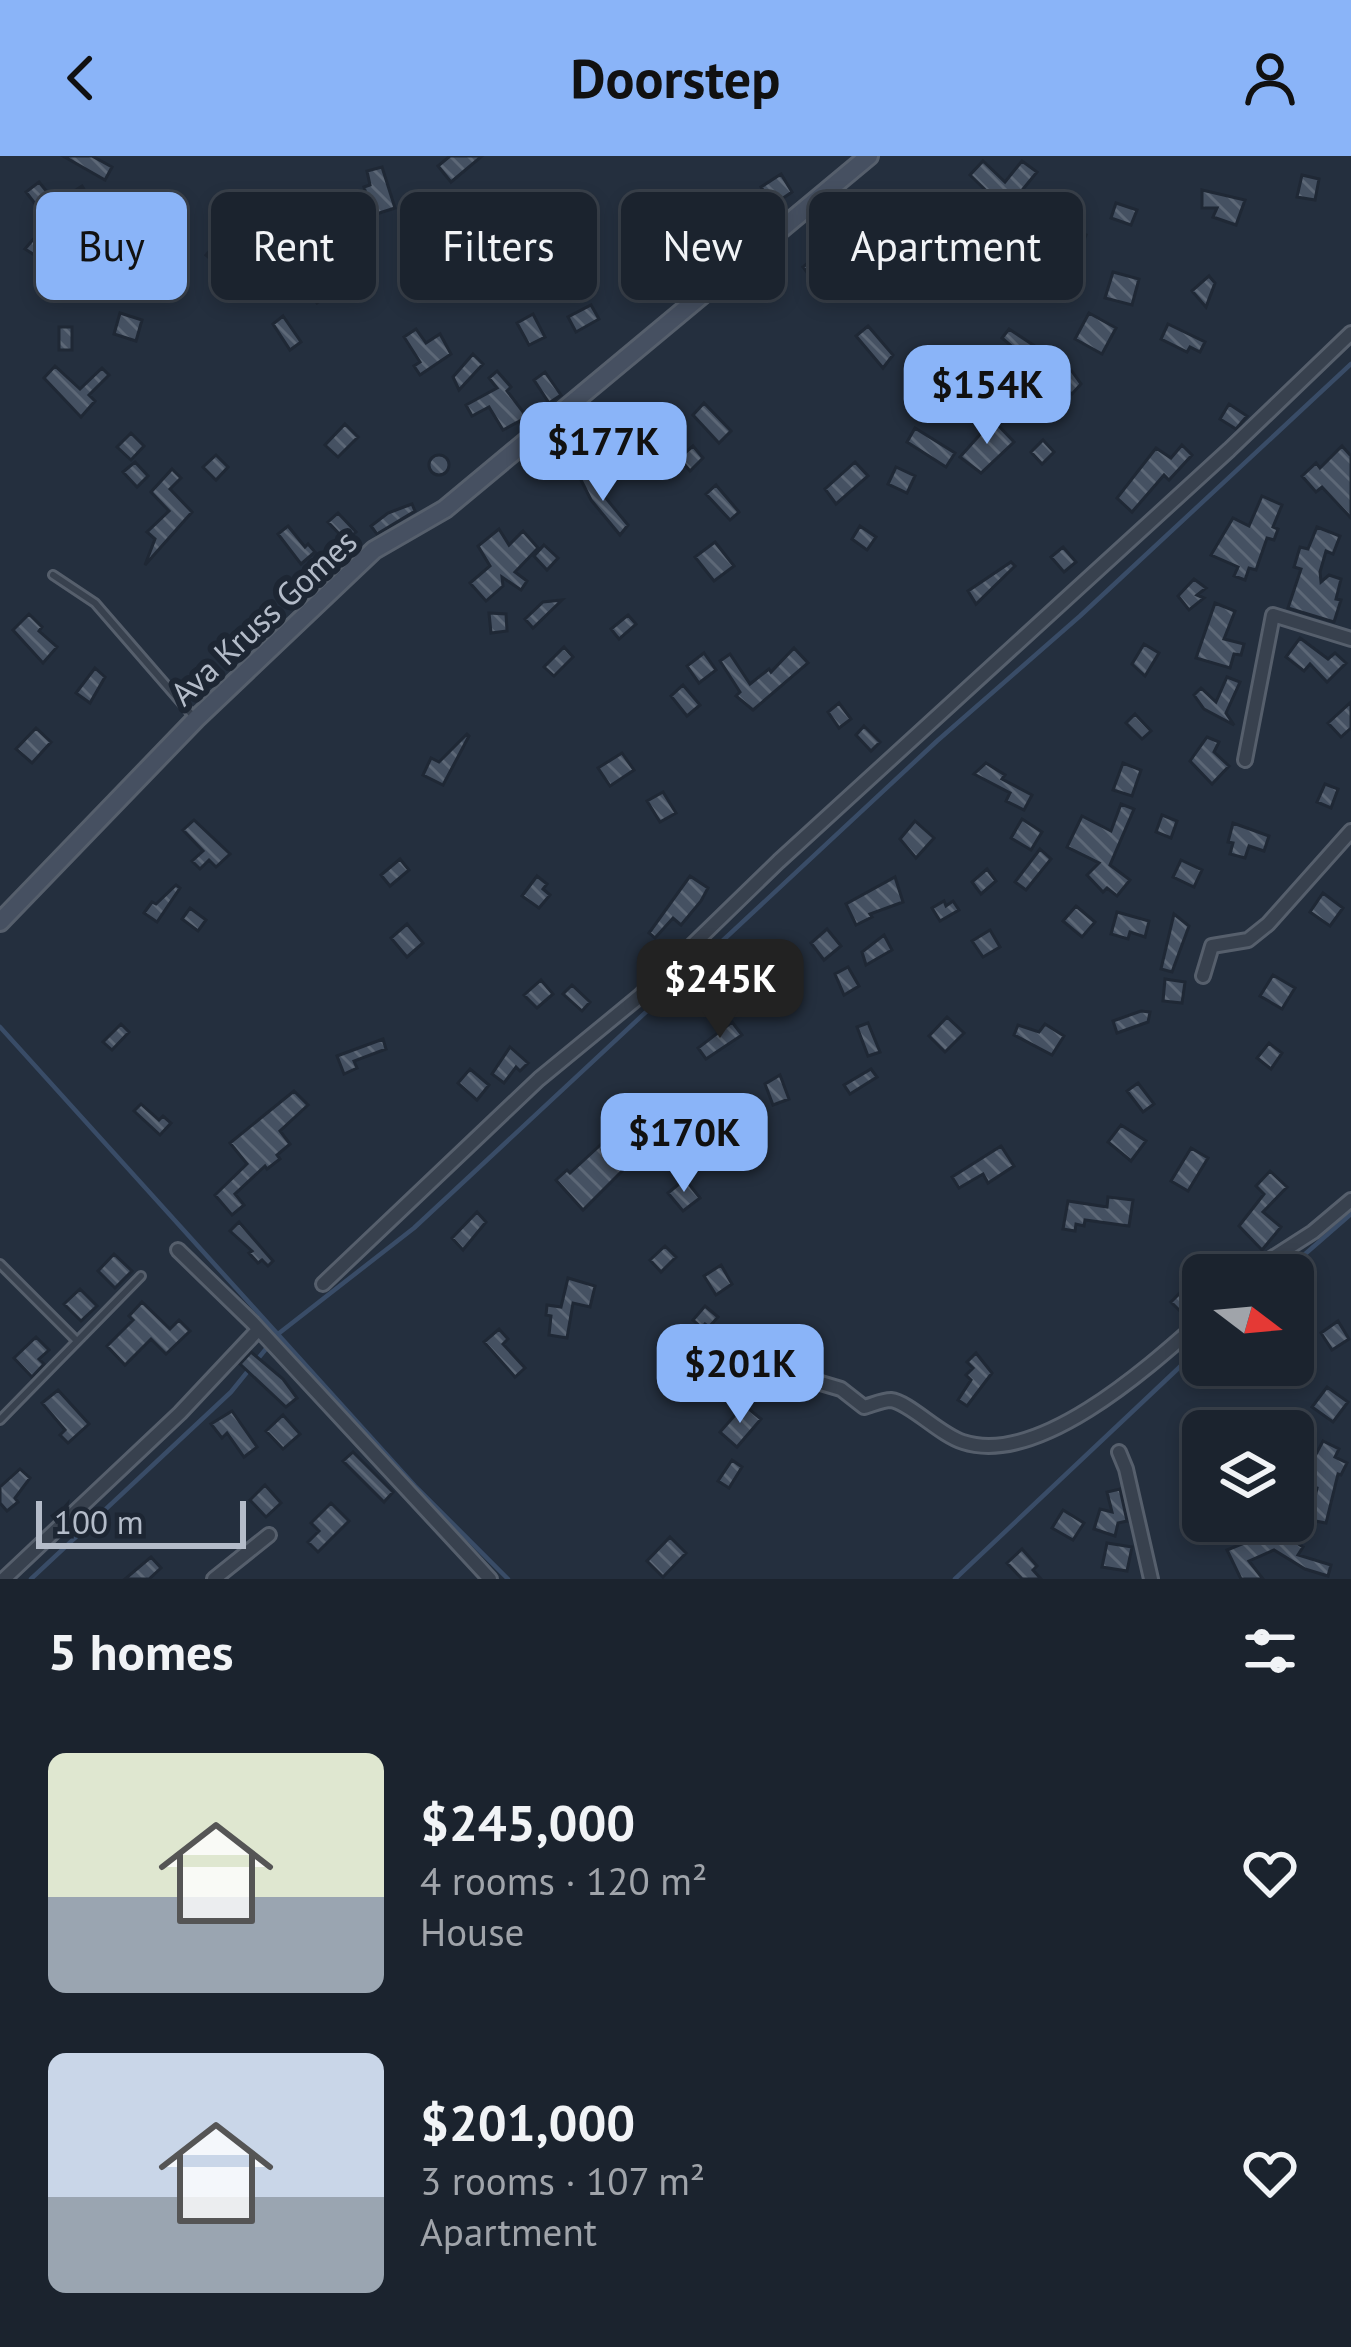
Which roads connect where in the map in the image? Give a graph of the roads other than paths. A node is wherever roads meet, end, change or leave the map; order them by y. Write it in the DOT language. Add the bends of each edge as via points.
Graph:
graph roads {
  1 [pos="869,156"];
  2 [pos="1351,334"];
  3 [pos="53,574"];
  4 [pos="1351,639"];
  5 [pos="196,719"];
  6 [pos="1245,760"];
  7 [pos="1351,831"];
  8 [pos="0,922"];
  9 [pos="1203,976"];
  10 [pos="1351,1200"];
  11 [pos="178,1250"];
  12 [pos="1279,1254"];
  13 [pos="0,1264"];
  14 [pos="141,1276"];
  15 [pos="323,1284"];
  16 [pos="258,1330"];
  17 [pos="1182,1335"];
  18 [pos="77,1340"];
  19 [pos="773,1344"];
  20 [pos="0,1420"];
  21 [pos="1119,1452"];
  22 [pos="269,1535"];
  23 [pos="4,1579"];
  24 [pos="214,1579"];
  25 [pos="490,1579"];
  26 [pos="1151,1579"];
  1 -- 5 [label="street, Ava Kruss Gomes" via="445,509 374,550"];
  2 -- 15 [label="street"];
  3 -- 5 [label="lane" via="95,602"];
  4 -- 6 [label="street" via="1273,615"];
  5 -- 8 [label="street, Ava Kruss Gomes"];
  7 -- 9 [label="street" via="1268,924 1248,940 1211,946"];
  10 -- 12 [label="street"];
  11 -- 16 [label="street"];
  13 -- 18 [label="lane"];
  14 -- 18 [label="lane"];
  16 -- 23 [label="street"];
  16 -- 25 [label="street"];
  17 -- 19 [label="street" via="1092,1409 1009,1444 987,1445 940,1433 898,1402 864,1407 814,1381"];
  18 -- 20 [label="lane"];
  21 -- 26 [label="street"];
  22 -- 24 [label="street"];
}
